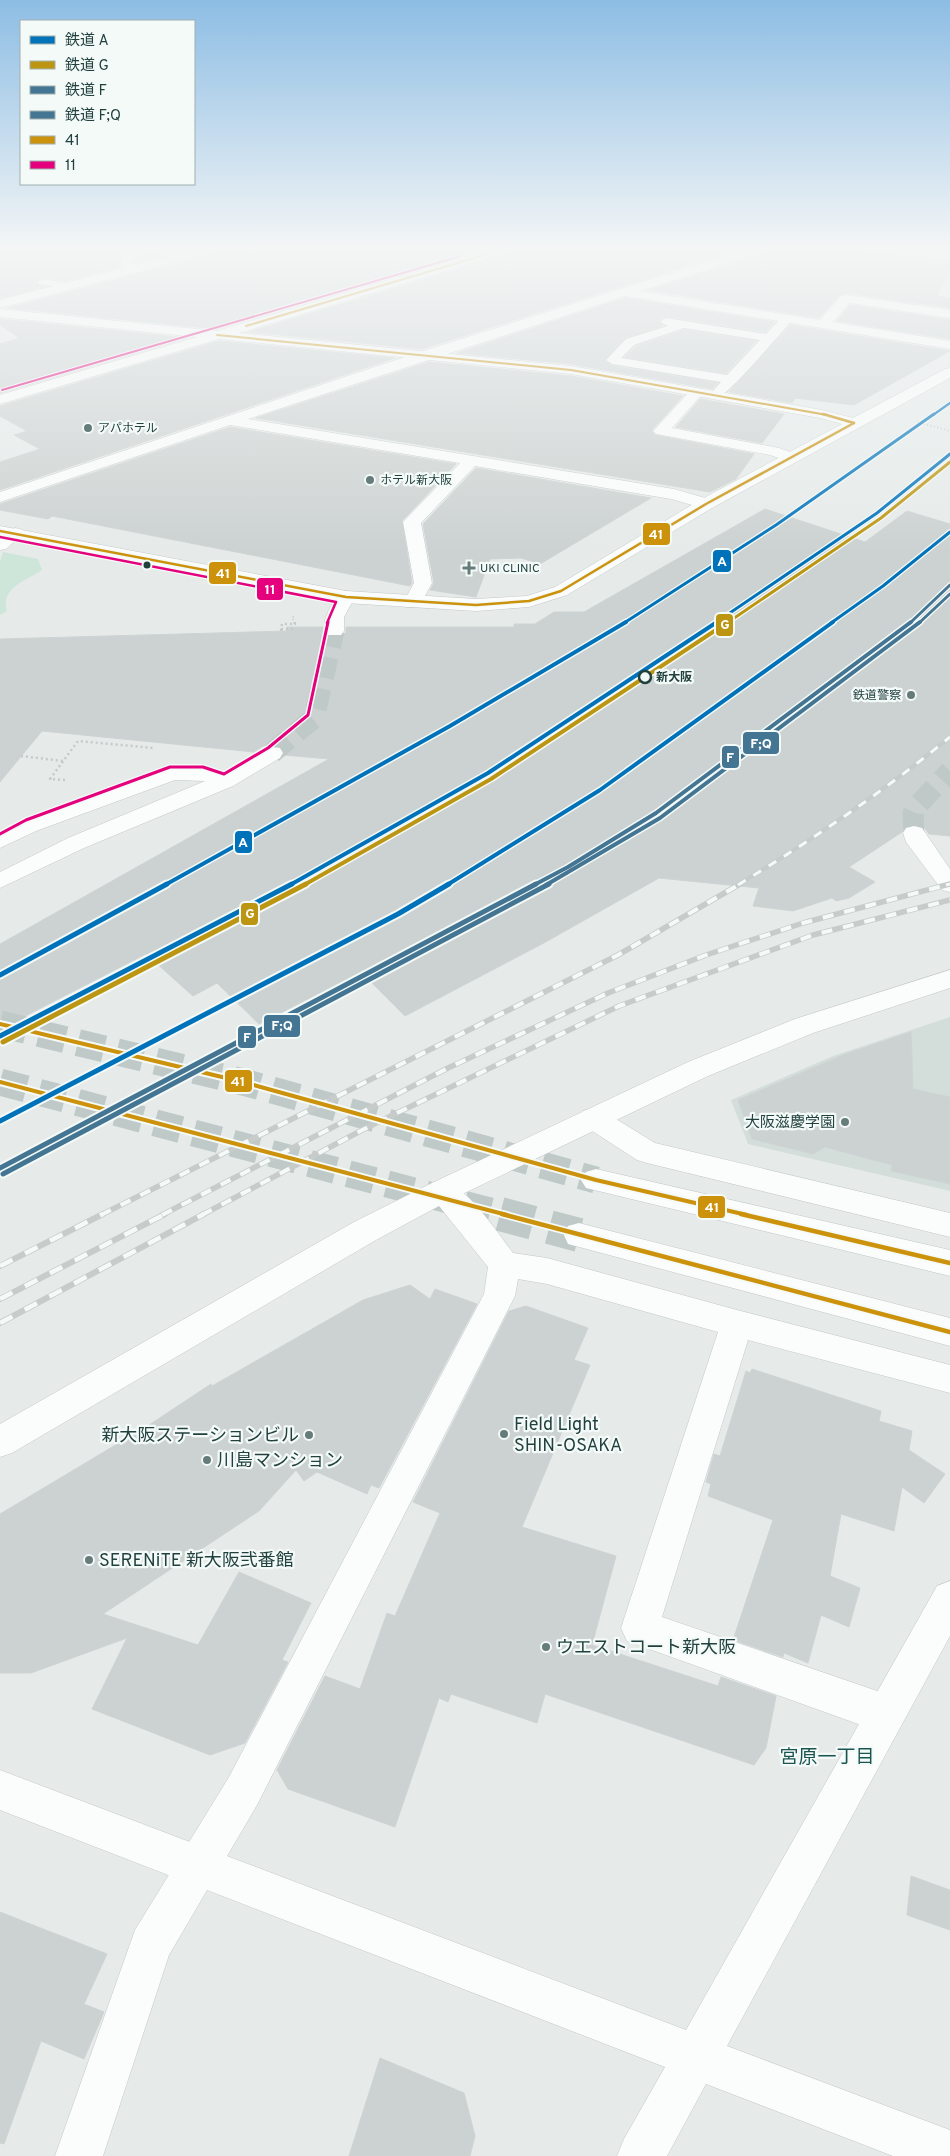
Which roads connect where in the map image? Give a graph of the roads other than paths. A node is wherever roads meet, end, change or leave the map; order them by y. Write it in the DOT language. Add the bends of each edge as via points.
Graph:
graph roads {
  1 [pos="117,351"];
  2 [pos="165,351"];
  3 [pos="372,351"];
  4 [pos="442,351"];
  5 [pos="621,351"];
  6 [pos="759,351"];
  7 [pos="425,356"];
  8 [pos="950,372"];
  9 [pos="732,380"];
  10 [pos="0,384"];
  11 [pos="698,392"];
  12 [pos="716,395"];
  13 [pos="0,400"];
  14 [pos="227,421"];
  15 [pos="854,423"];
  16 [pos="790,457"];
  17 [pos="471,461"];
  18 [pos="0,497"];
  19 [pos="706,504"];
  20 [pos="7,532"];
  21 [pos="0,545"];
  22 [pos="346,597"];
  23 [pos="412,603"];
  24 [pos="334,630"];
  25 [pos="272,753"];
  26 [pos="225,781"];
  27 [pos="914,833"];
  28 [pos="0,841"];
  29 [pos="0,881"];
  30 [pos="950,885"];
  31 [pos="950,979"];
  32 [pos="593,1118"];
  33 [pos="596,1180"];
  34 [pos="442,1191"];
  35 [pos="950,1225"];
  36 [pos="579,1235"];
  37 [pos="504,1264"];
  38 [pos="950,1264"];
  39 [pos="737,1324"];
  40 [pos="950,1332"];
  41 [pos="950,1379"];
  42 [pos="0,1442"];
  43 [pos="950,1599"];
  44 [pos="886,1714"];
  45 [pos="0,1790"];
  46 [pos="197,1866"];
  47 [pos="697,2056"];
  48 [pos="950,2154"];
  49 [pos="79,2156"];
  50 [pos="641,2156"];
  1 -- 10 [label="street"];
  2 -- 13 [label="street"];
  3 -- 7 [label="street"];
  4 -- 7 [label="street"];
  5 -- 9 [label="lane" via="612,360"];
  6 -- 9 [label="lane"];
  7 -- 11 [label="street" via="571,370"];
  7 -- 14 [label="street"];
  8 -- 15 [label="street"];
  9 -- 12 [label="lane"];
  11 -- 12 [label="street"];
  11 -- 16 [label="street" via="662,431"];
  12 -- 15 [label="street"];
  14 -- 17 [label="street"];
  14 -- 18 [label="street"];
  15 -- 16 [label="street"];
  16 -- 19 [label="street"];
  17 -- 19 [label="street" via="674,494"];
  17 -- 23 [label="street" via="412,522 423,583"];
  19 -- 23 [label="street" via="546,597 476,605"];
  20 -- 21 [label="street"];
  20 -- 22 [label="street"];
  22 -- 23 [label="street"];
  22 -- 24 [label="street" via="335,618"];
  25 -- 26 [label="street"];
  26 -- 28 [label="street" via="202,773 172,773 28,826"];
  26 -- 29 [label="street" via="76,843"];
  27 -- 30 [label="street"];
  31 -- 32 [label="street" via="804,1026 698,1069"];
  32 -- 34 [label="street"];
  32 -- 35 [label="street" via="647,1152"];
  33 -- 38 [label="street"];
  34 -- 37 [label="street"];
  34 -- 42 [label="street" via="365,1231"];
  36 -- 40 [label="street"];
  37 -- 39 [label="street" via="547,1271"];
  37 -- 46 [label="street" via="502,1288 494,1304 243,1791"];
  39 -- 41 [label="street"];
  39 -- 44 [label="street" via="640,1628"];
  43 -- 44 [label="street"];
  44 -- 47 [label="street"];
  45 -- 46 [label="street"];
  46 -- 47 [label="street"];
  46 -- 49 [label="street" via="150,1945"];
  47 -- 48 [label="street"];
  47 -- 50 [label="street"];
}
